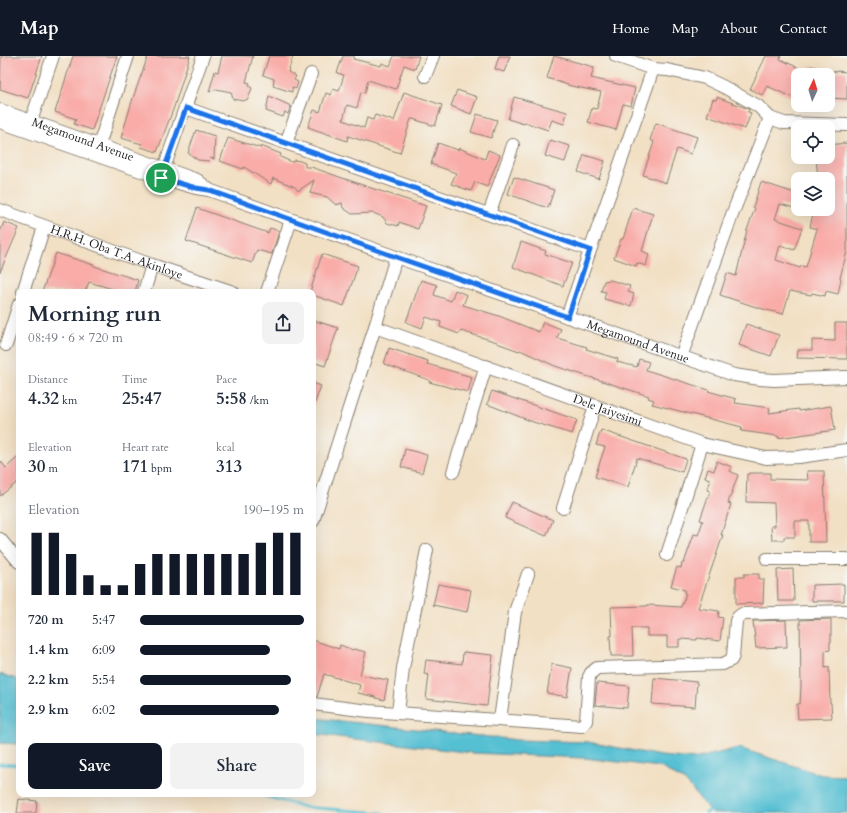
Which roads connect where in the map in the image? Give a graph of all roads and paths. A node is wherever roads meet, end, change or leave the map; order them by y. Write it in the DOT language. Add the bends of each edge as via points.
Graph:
graph roads {
  1 [pos="53,56"];
  2 [pos="128,56"];
  3 [pos="204,56"];
  4 [pos="433,56"];
  5 [pos="616,56"];
  6 [pos="653,69"];
  7 [pos="311,74"];
  8 [pos="425,76"];
  9 [pos="186,108"];
  10 [pos="0,110"];
  11 [pos="770,118"];
  12 [pos="0,122"];
  13 [pos="31,122"];
  14 [pos="847,125"];
  15 [pos="286,143"];
  16 [pos="99,145"];
  17 [pos="513,145"];
  18 [pos="163,173"];
  19 [pos="0,210"];
  20 [pos="488,214"];
  21 [pos="291,220"];
  22 [pos="44,227"];
  23 [pos="590,250"];
  24 [pos="396,257"];
  25 [pos="152,265"];
  26 [pos="24,289"];
  27 [pos="145,289"];
  28 [pos="225,289"];
  29 [pos="268,289"];
  30 [pos="16,313"];
  31 [pos="568,317"];
  32 [pos="375,327"];
  33 [pos="6,345"];
  34 [pos="682,357"];
  35 [pos="486,366"];
  36 [pos="847,377"];
  37 [pos="595,406"];
  38 [pos="702,444"];
  39 [pos="847,450"];
  40 [pos="453,472"];
  41 [pos="563,508"];
  42 [pos="316,512"];
  43 [pos="0,539"];
  44 [pos="426,550"];
  45 [pos="667,555"];
  46 [pos="16,558"];
  47 [pos="767,559"];
  48 [pos="847,559"];
  49 [pos="528,574"];
  50 [pos="847,610"];
  51 [pos="316,704"];
  52 [pos="398,713"];
  53 [pos="500,720"];
  1 -- 13 [label="street"];
  2 -- 16 [label="street"];
  3 -- 9 [label="street"];
  4 -- 8 [label="street"];
  5 -- 6 [label="street"];
  6 -- 11 [label="street" via="705,78 758,106"];
  6 -- 23 [label="street"];
  7 -- 15 [label="street"];
  9 -- 15 [label="street"];
  9 -- 18 [label="street"];
  10 -- 13 [label="street, Megamound Avenue"];
  11 -- 14 [label="street" via="784,123"];
  11 -- 34 [label="street" via="732,215"];
  12 -- 18 [label="street, Megamound Avenue"];
  13 -- 16 [label="street, Megamound Avenue"];
  15 -- 20 [label="street"];
  16 -- 18 [label="street, Megamound Avenue"];
  17 -- 20 [label="street"];
  18 -- 21 [label="street, Megamound Avenue" via="198,180 209,190"];
  19 -- 22 [label="street, H.R.H. Oba T.A. Akinloye"];
  20 -- 23 [label="street"];
  21 -- 24 [label="street, Megamound Avenue"];
  21 -- 29 [label="street"];
  22 -- 25 [label="street, H.R.H. Oba T.A. Akinloye"];
  22 -- 26 [label="street"];
  23 -- 31 [label="street"];
  24 -- 31 [label="street, Megamound Avenue"];
  24 -- 32 [label="street"];
  25 -- 27 [label="street"];
  25 -- 28 [label="street, H.R.H. Oba T.A. Akinloye"];
  30 -- 33 [label="street"];
  31 -- 34 [label="street, Megamound Avenue"];
  32 -- 35 [label="street, Dele Jaiyesimi"];
  32 -- 42 [label="street"];
  34 -- 36 [label="street, Megamound Avenue" via="734,375 760,379"];
  35 -- 37 [label="street, Dele Jaiyesimi"];
  35 -- 40 [label="street"];
  37 -- 38 [label="street, Dele Jaiyesimi"];
  37 -- 41 [label="street"];
  38 -- 39 [label="street, Dele Jaiyesimi" via="766,458 799,457"];
  38 -- 45 [label="street"];
  43 -- 46 [label="street"];
  44 -- 52 [label="street" via="403,668"];
  47 -- 48 [label="street"];
  49 -- 53 [label="street" via="515,612"];
  50 -- 53 [label="street" via="742,614 736,621 733,656 724,664 597,668 589,677 586,721 582,726"];
  51 -- 52 [label="street"];
  52 -- 53 [label="street"];
}
